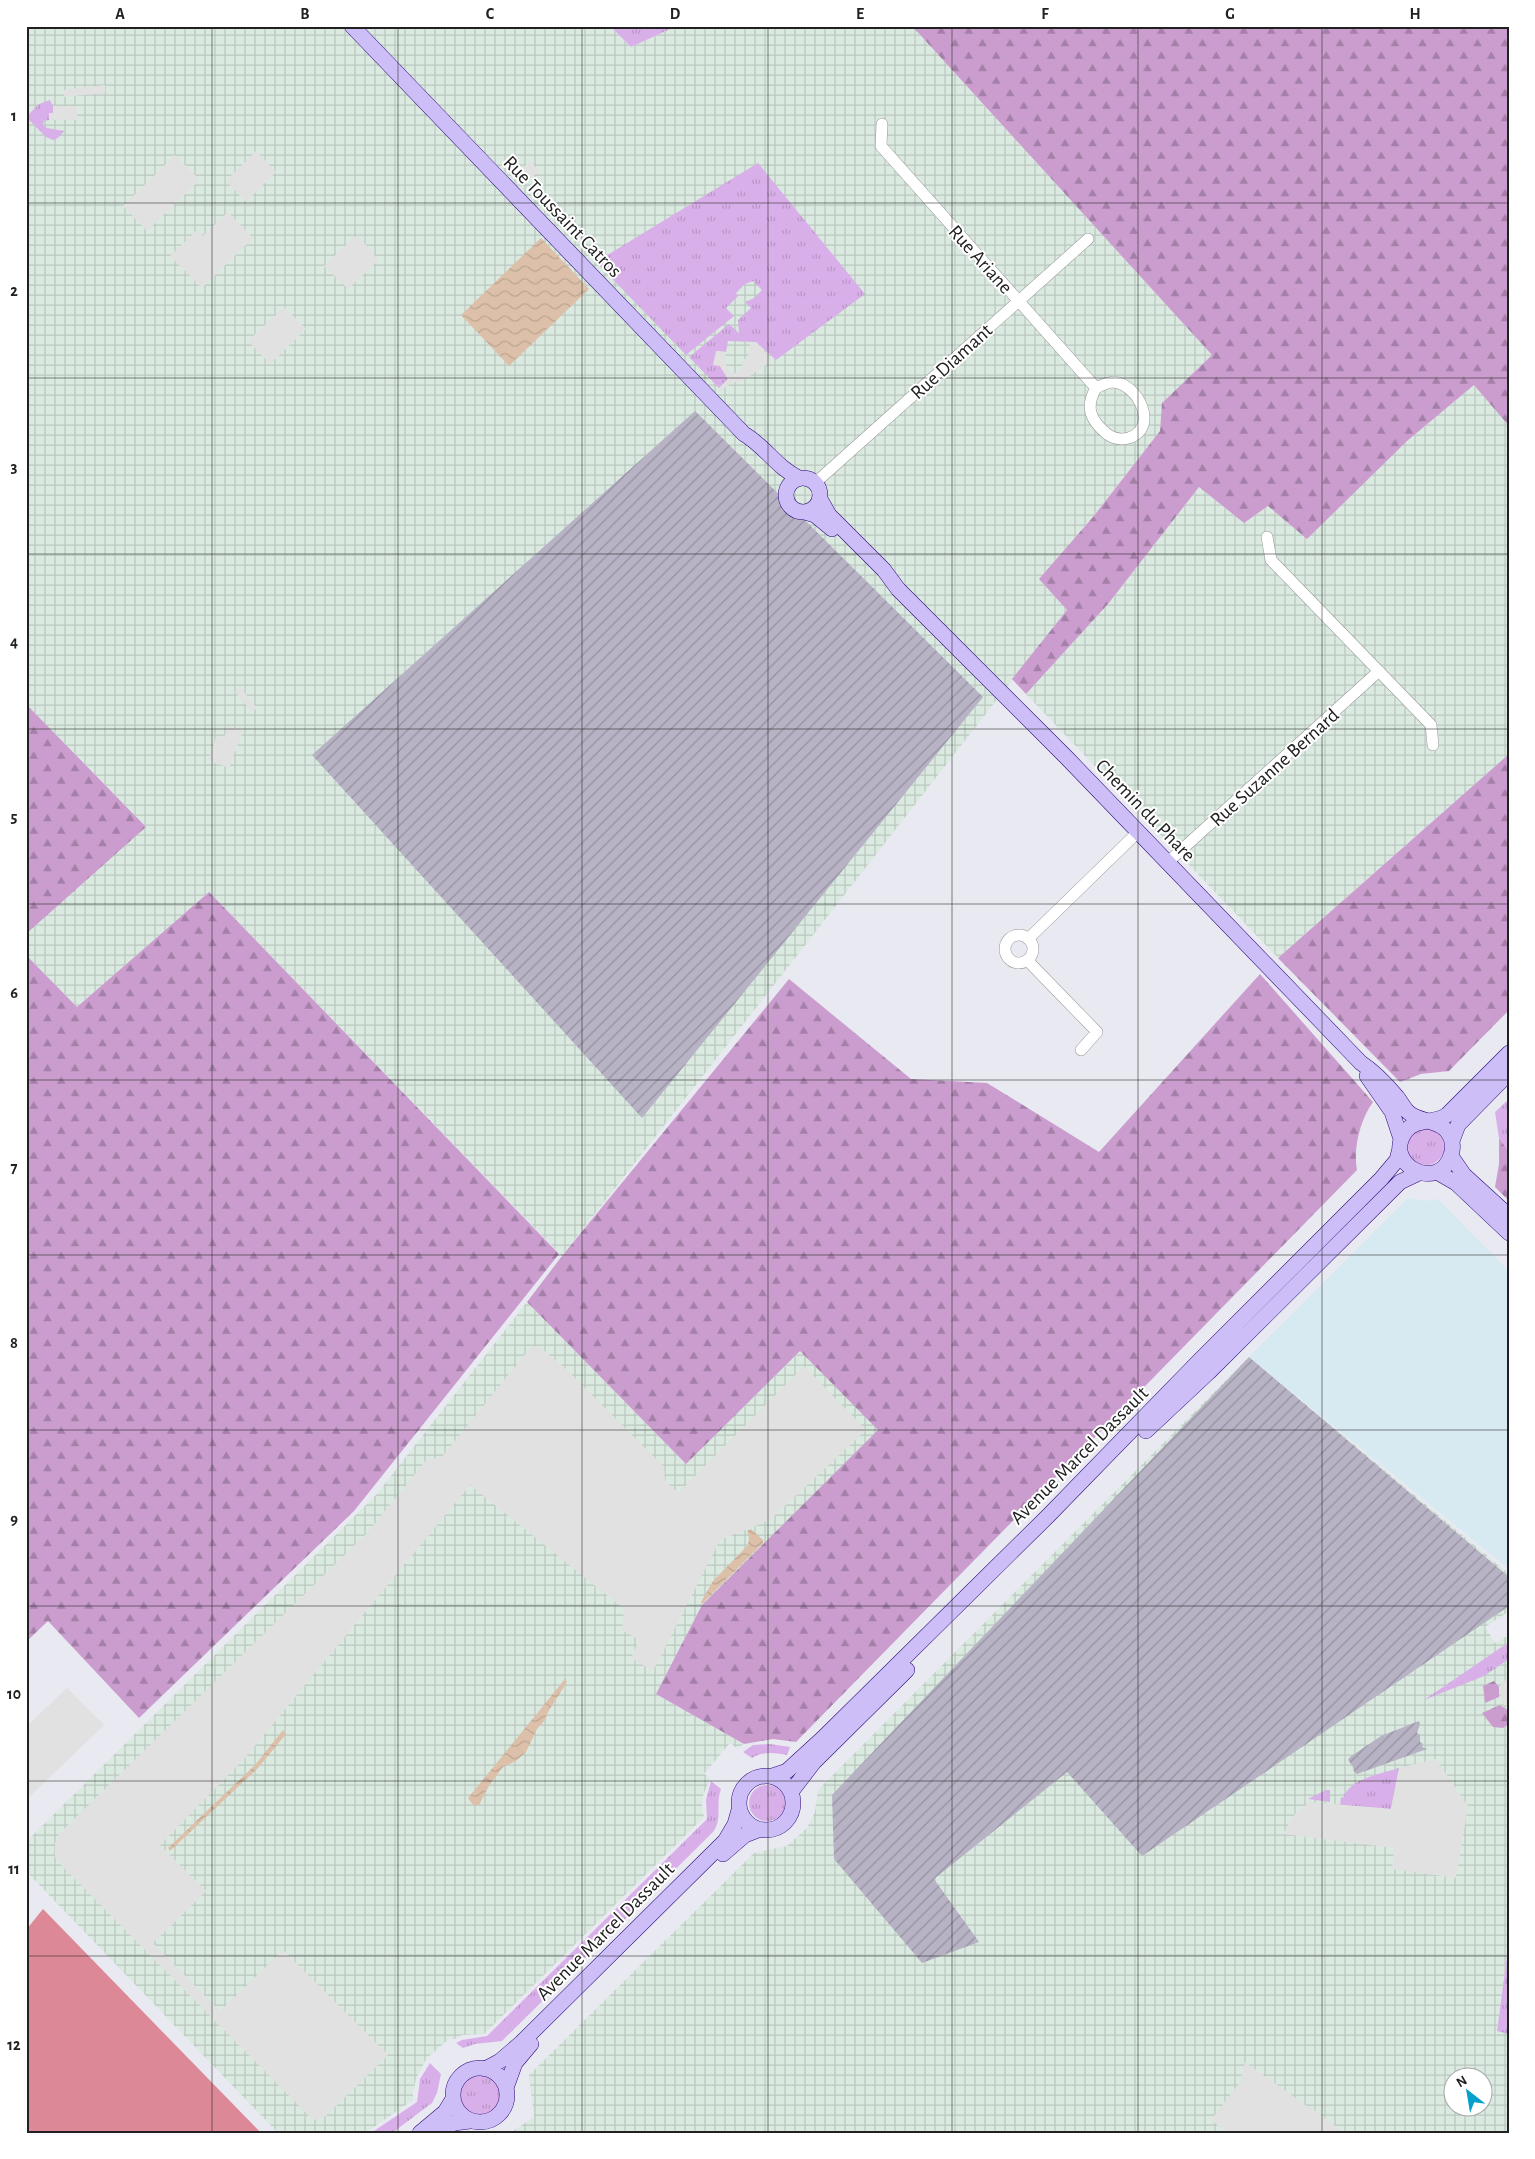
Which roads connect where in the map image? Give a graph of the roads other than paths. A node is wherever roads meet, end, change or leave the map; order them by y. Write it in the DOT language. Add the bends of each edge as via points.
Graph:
graph roads {
  1 [pos="352,26"];
  2 [pos="882,124"];
  3 [pos="1088,239"];
  4 [pos="1018,301"];
  5 [pos="1096,388"];
  6 [pos="744,434"];
  7 [pos="799,478"];
  8 [pos="815,483"];
  9 [pos="786,492"];
  10 [pos="820,499"];
  11 [pos="805,512"];
  12 [pos="1267,536"];
  13 [pos="898,589"];
  14 [pos="1379,671"];
  15 [pos="1433,745"];
  16 [pos="1138,832"];
  17 [pos="1168,862"];
  18 [pos="1028,939"];
  19 [pos="1027,960"];
  20 [pos="1081,1050"];
  21 [pos="1509,1053"];
  22 [pos="1361,1063"];
  23 [pos="1509,1073"];
  24 [pos="1432,1122"];
  25 [pos="1401,1144"];
  26 [pos="1451,1149"];
  27 [pos="1437,1172"];
  28 [pos="1419,1173"];
  29 [pos="1509,1216"];
  30 [pos="1509,1233"];
  31 [pos="772,1776"];
  32 [pos="791,1792"];
  33 [pos="739,1810"];
  34 [pos="758,1830"];
  35 [pos="485,2069"];
  36 [pos="506,2088"];
  37 [pos="453,2100"];
  38 [pos="470,2121"];
  39 [pos="420,2133"];
  40 [pos="438,2133"];
  1 -- 6 [label="main road, Rue Toussaint Catros"];
  2 -- 4 [label="street, Rue Ariane" via="881,146"];
  3 -- 4 [label="street, Rue Diamant"];
  4 -- 5 [label="street, Rue Ariane"];
  4 -- 8 [label="street, Rue Diamant"];
  5 -- 5 [label="street" via="1105,383 1120,384 1139,401 1145,419 1138,432 1119,439 1105,432 1089,409 1090,398"];
  6 -- 7 [label="main road, Rue Toussaint Catros"];
  6 -- 9 [label="main road, Rue Toussaint Catros" via="751,447 778,476"];
  7 -- 8 [label="main road" via="808,478"];
  7 -- 9 [label="main road" via="790,483"];
  8 -- 10 [label="main road"];
  9 -- 11 [label="main road" via="791,507"];
  10 -- 11 [label="main road" via="814,508"];
  10 -- 13 [label="main road, Chemin du Phare" via="829,515 884,570"];
  11 -- 13 [label="main road, Chemin du Phare" via="824,521 876,574"];
  12 -- 14 [label="street" via="1271,560"];
  13 -- 16 [label="main road, Chemin du Phare"];
  14 -- 15 [label="street" via="1431,725"];
  14 -- 17 [label="street, Rue Suzanne Bernard"];
  16 -- 17 [label="main road, Chemin du Phare"];
  16 -- 18 [label="street"];
  17 -- 22 [label="main road, Chemin du Phare"];
  18 -- 19 [label="street" via="1033,951"];
  18 -- 19 [label="street" via="1014,936 1007,942 1005,951 1012,962"];
  19 -- 20 [label="street" via="1097,1032"];
  21 -- 24 [label="main road" via="1447,1115"];
  22 -- 24 [label="main road, Chemin du Phare" via="1374,1072 1409,1114"];
  22 -- 25 [label="main road, Chemin du Phare" via="1392,1112"];
  23 -- 26 [label="main road" via="1458,1125"];
  24 -- 25 [label="main road" via="1413,1125 1406,1131"];
  24 -- 26 [label="main road" via="1442,1127"];
  25 -- 28 [label="main road" via="1401,1155 1408,1166"];
  25 -- 31 [label="main road, Avenue Marcel Dassault" via="1397,1160 1381,1179 1041,1522 823,1738 787,1771"];
  26 -- 27 [label="main road" via="1444,1167"];
  26 -- 29 [label="main road" via="1464,1175"];
  27 -- 28 [label="main road"];
  27 -- 30 [label="main road" via="1456,1183"];
  28 -- 32 [label="main road, Avenue Marcel Dassault" via="1400,1182 1160,1417 822,1755"];
  31 -- 32 [label="main road" via="786,1784"];
  31 -- 33 [label="main road" via="757,1777 744,1787"];
  32 -- 34 [label="main road" via="794,1807 788,1820 776,1829"];
  33 -- 34 [label="main road" via="750,1826"];
  33 -- 35 [label="main road, Avenue Marcel Dassault" via="725,1841 520,2043 500,2061"];
  34 -- 36 [label="main road, Avenue Marcel Dassault" via="744,1835 729,1848 523,2053"];
  35 -- 36 [label="main road" via="498,2076"];
  35 -- 37 [label="main road" via="464,2073 454,2086"];
  36 -- 38 [label="main road" via="506,2102 498,2115 485,2122"];
  37 -- 38 [label="main road" via="459,2113"];
  37 -- 39 [label="main road" via="445,2112"];
  38 -- 40 [label="main road" via="454,2123"];
}
